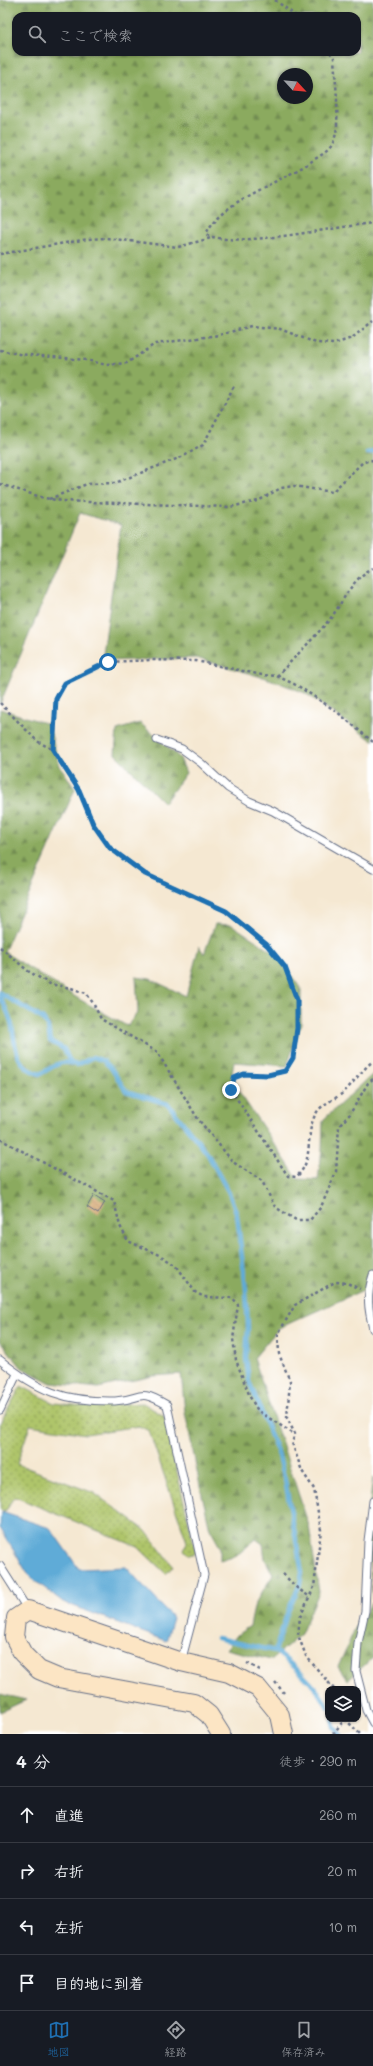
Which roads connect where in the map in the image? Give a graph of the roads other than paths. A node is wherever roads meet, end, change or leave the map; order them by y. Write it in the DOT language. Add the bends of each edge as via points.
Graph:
graph roads {
  1 [pos="157,740"];
  2 [pos="373,869"];
  3 [pos="373,1275"];
  4 [pos="373,1329"];
  5 [pos="0,1360"];
  6 [pos="17,1374"];
  7 [pos="0,1410"];
  8 [pos="373,1501"];
  9 [pos="0,1566"];
  10 [pos="28,1610"];
  11 [pos="181,1662"];
  12 [pos="373,1723"];
  13 [pos="221,1734"];
  14 [pos="284,1734"];
  1 -- 2 [label="lane" via="182,749 228,788 249,801 273,811"];
  3 -- 4 [label="lane" via="368,1292"];
  5 -- 6 [label="lane"];
  6 -- 7 [label="lane"];
  6 -- 11 [label="lane" via="46,1391 77,1400 117,1401 150,1395 167,1405 204,1575"];
  8 -- 12 [label="lane" via="368,1541 365,1611 358,1643 356,1671 366,1710"];
  9 -- 10 [label="lane"];
  10 -- 11 [label="street"];
  10 -- 13 [label="street" via="16,1618 14,1637 23,1654 39,1670 58,1678 194,1703 210,1715"];
  11 -- 14 [label="street" via="229,1673 258,1688 280,1715"];
}
